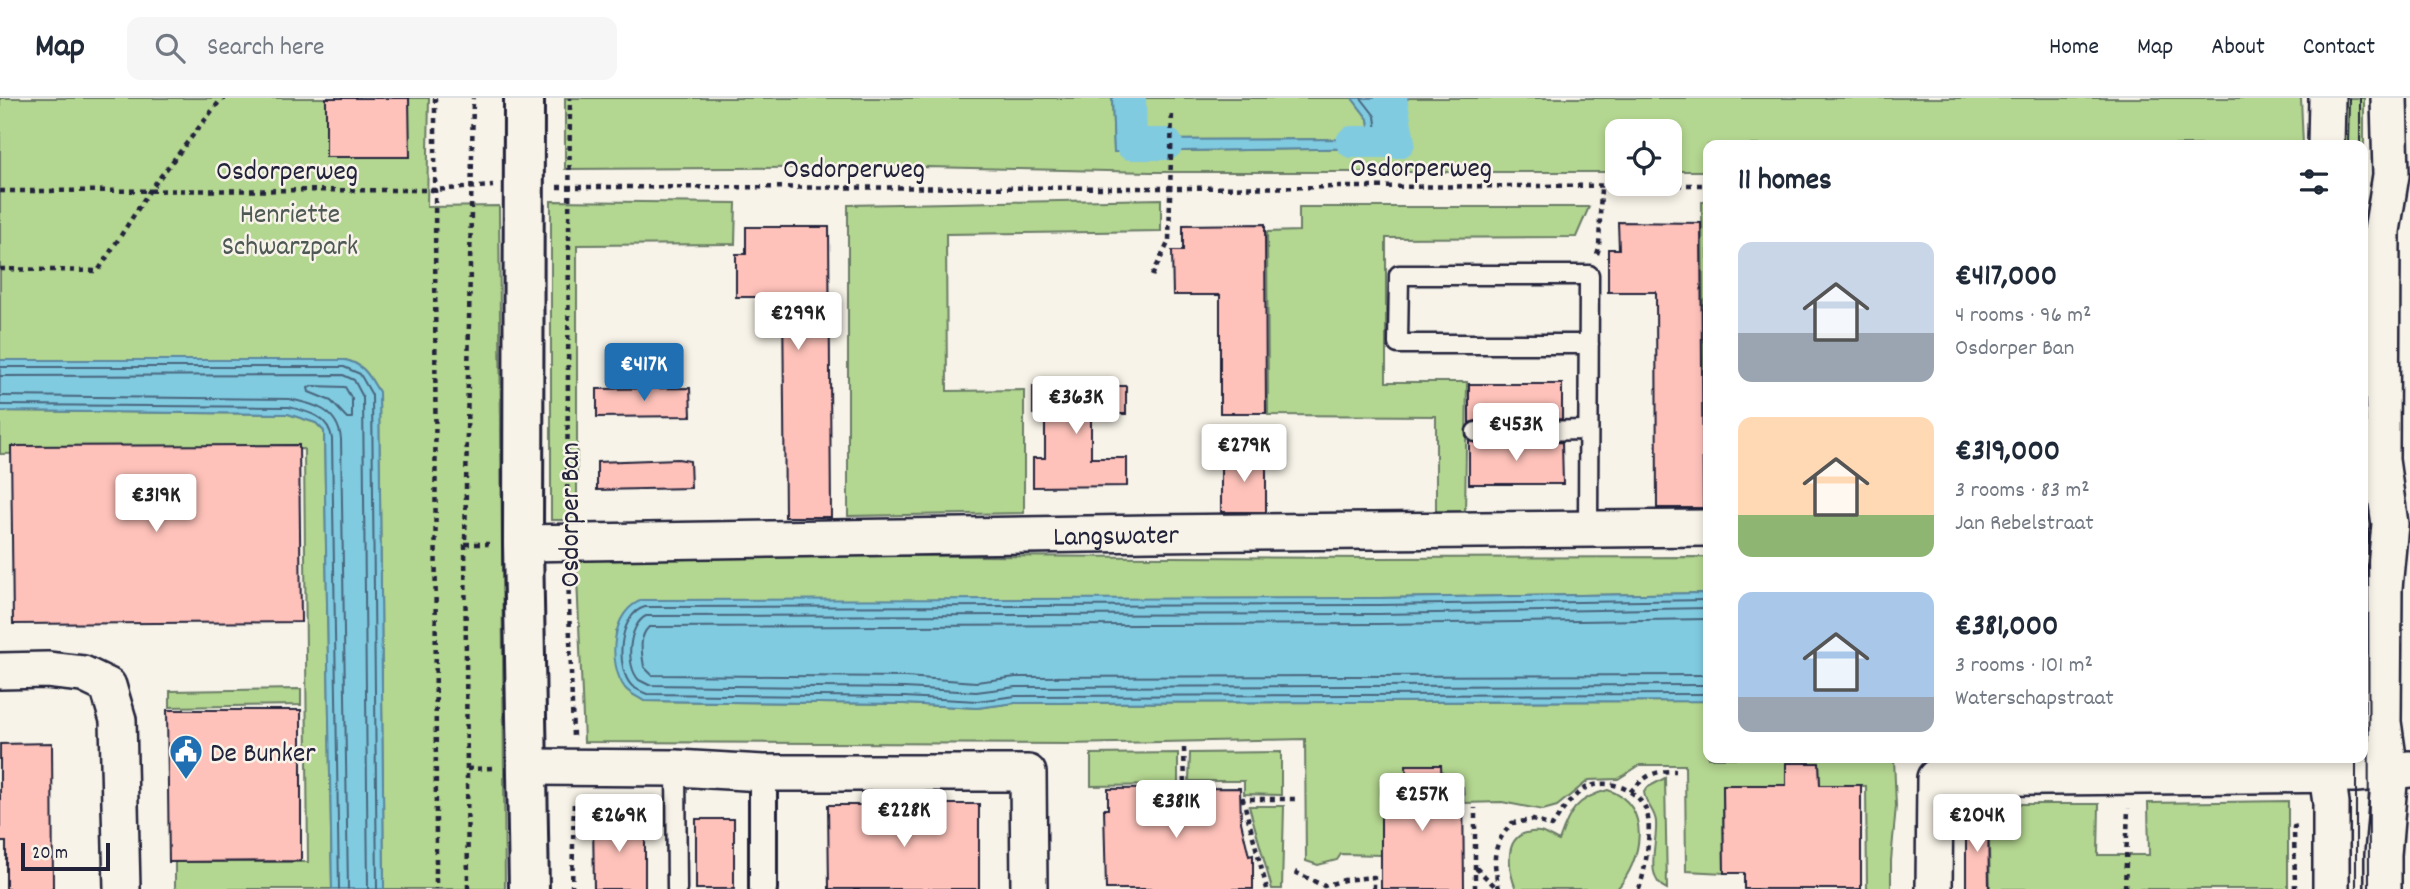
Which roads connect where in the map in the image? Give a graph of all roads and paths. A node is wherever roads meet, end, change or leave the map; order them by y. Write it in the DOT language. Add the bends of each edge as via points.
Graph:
graph roads {
  1 [pos="225,98"];
  2 [pos="435,98"];
  3 [pos="473,98"];
  4 [pos="524,98"];
  5 [pos="570,98"];
  6 [pos="2327,98"];
  7 [pos="2389,98"];
  8 [pos="1172,110"];
  9 [pos="2326,140"];
  10 [pos="524,185"];
  11 [pos="1703,185"];
  12 [pos="1601,186"];
  13 [pos="472,187"];
  14 [pos="570,187"];
  15 [pos="1171,188"];
  16 [pos="150,190"];
  17 [pos="433,190"];
  18 [pos="0,191"];
  19 [pos="0,269"];
  20 [pos="1589,275"];
  21 [pos="1152,276"];
  22 [pos="1589,344"];
  23 [pos="1588,430"];
  24 [pos="1476,432"];
  25 [pos="2387,524"];
  26 [pos="1703,528"];
  27 [pos="1588,531"];
  28 [pos="567,542"];
  29 [pos="523,543"];
  30 [pos="0,671"];
  31 [pos="1184,748"];
  32 [pos="2328,766"];
  33 [pos="528,767"];
  34 [pos="574,767"];
  35 [pos="676,768"];
  36 [pos="2400,770"];
  37 [pos="1676,771"];
  38 [pos="763,773"];
  39 [pos="2129,777"];
  40 [pos="1185,788"];
  41 [pos="1630,792"];
  42 [pos="1295,799"];
  43 [pos="1475,808"];
  44 [pos="1475,867"];
  45 [pos="1294,872"];
  46 [pos="2128,888"];
  47 [pos="122,889"];
  48 [pos="436,889"];
  49 [pos="468,889"];
  50 [pos="529,889"];
  51 [pos="572,889"];
  52 [pos="677,889"];
  53 [pos="763,889"];
  54 [pos="1029,889"];
  55 [pos="1266,889"];
  56 [pos="1374,889"];
  57 [pos="1475,889"];
  58 [pos="1498,889"];
  59 [pos="1639,889"];
  60 [pos="1934,889"];
  61 [pos="2119,889"];
  62 [pos="2331,889"];
  63 [pos="2383,889"];
  1 -- 16 [label="path"];
  2 -- 17 [label="path"];
  3 -- 13 [label="path"];
  4 -- 10 [label="street, Osdorper Ban"];
  5 -- 14 [label="path, Osdorper Ban"];
  6 -- 9 [label="street"];
  7 -- 25 [label="street" via="2391,175 2382,231 2381,460"];
  8 -- 15 [label="path"];
  10 -- 13 [label="path, Osdorperweg"];
  10 -- 14 [label="path, Osdorperweg"];
  10 -- 29 [label="street, Osdorper Ban"];
  11 -- 12 [label="path, Osdorperweg"];
  12 -- 15 [label="path, Osdorperweg"];
  12 -- 20 [label="path" via="1599,248"];
  13 -- 17 [label="path, Osdorperweg"];
  13 -- 49 [label="path" via="465,568"];
  14 -- 15 [label="path, Osdorperweg"];
  14 -- 28 [label="path, Osdorper Ban"];
  15 -- 21 [label="path" via="1169,241"];
  16 -- 17 [label="path, Osdorperweg"];
  16 -- 18 [label="path, Osdorperweg"];
  16 -- 19 [label="path" via="98,271"];
  17 -- 48 [label="path"];
  20 -- 22 [label="lane"];
  20 -- 22 [label="lane" via="1399,275 1398,317 1398,344"];
  22 -- 23 [label="lane"];
  23 -- 24 [label="lane"];
  23 -- 27 [label="lane"];
  25 -- 36 [label="street" via="2383,722"];
  26 -- 27 [label="street, Langswater"];
  27 -- 28 [label="street, Langswater"];
  28 -- 29 [label="street, Langswater"];
  28 -- 34 [label="path, Osdorper Ban"];
  29 -- 33 [label="street, Osdorper Ban"];
  30 -- 47 [label="street" via="83,674 108,686 118,720"];
  31 -- 40 [label="path"];
  32 -- 36 [label="street"];
  32 -- 39 [label="street"];
  32 -- 62 [label="street"];
  33 -- 34 [label="street"];
  33 -- 50 [label="street, Osdorper Ban"];
  34 -- 35 [label="street"];
  34 -- 51 [label="path, Osdorper Ban"];
  35 -- 38 [label="street"];
  35 -- 52 [label="lane"];
  36 -- 63 [label="street" via="2383,855"];
  37 -- 41 [label="path" via="1657,771"];
  38 -- 53 [label="street"];
  38 -- 54 [label="street" via="1028,773"];
  39 -- 46 [label="path"];
  39 -- 60 [label="street" via="1935,778"];
  41 -- 58 [label="path" via="1623,786 1586,788 1552,826 1533,820 1512,823 1497,840"];
  41 -- 59 [label="path" via="1647,813 1647,849"];
  42 -- 55 [label="path" via="1243,799"];
  43 -- 44 [label="path"];
  44 -- 57 [label="path"];
  44 -- 58 [label="path"];
  45 -- 56 [label="path" via="1324,886 1374,877"];
  46 -- 61 [label="path"];
}
